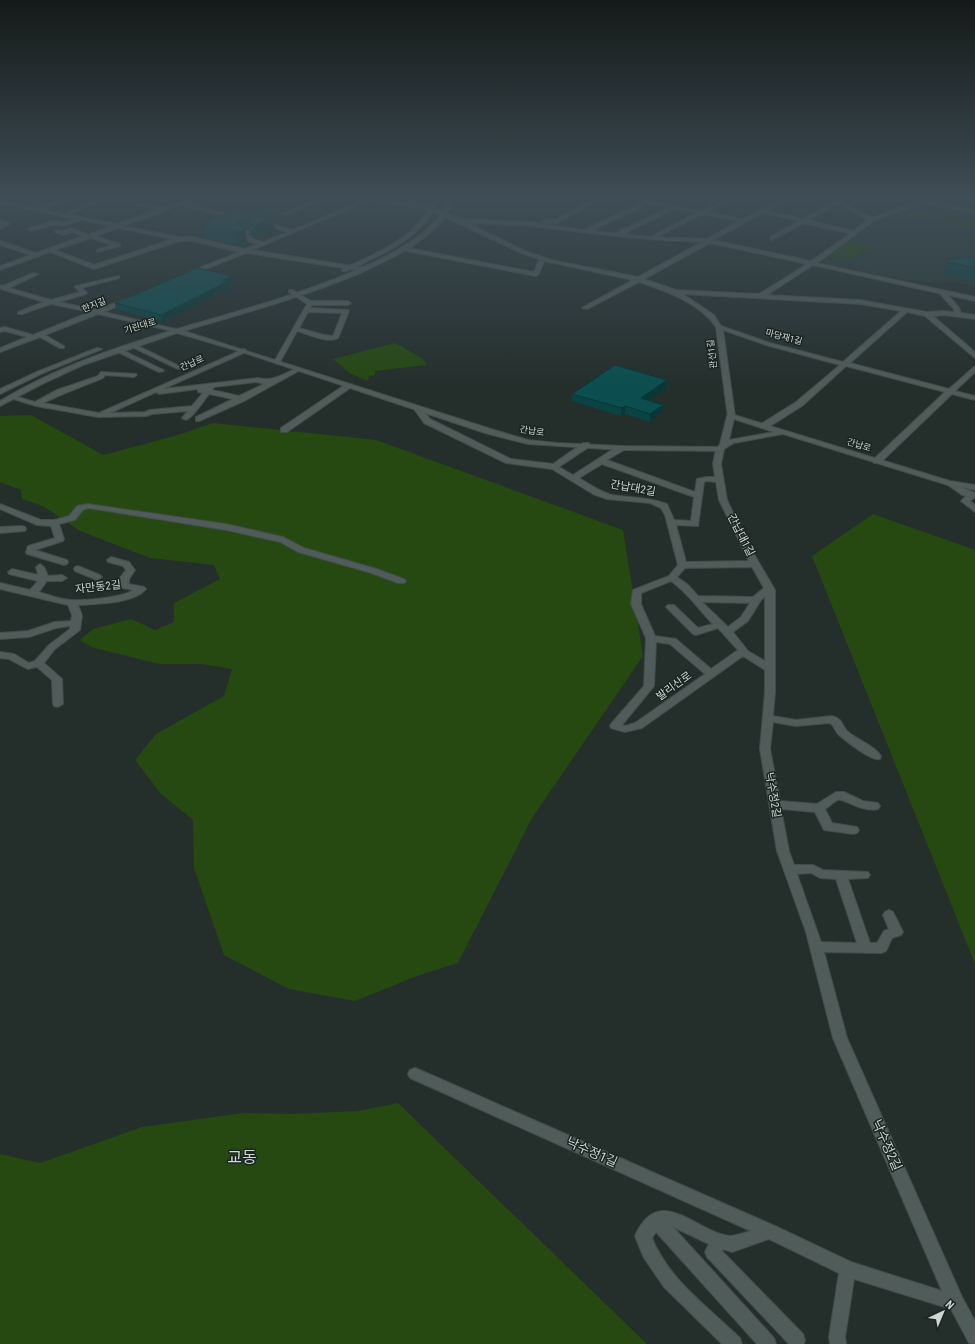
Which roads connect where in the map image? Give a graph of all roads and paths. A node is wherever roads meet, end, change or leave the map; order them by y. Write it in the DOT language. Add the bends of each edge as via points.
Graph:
graph roads {
  1 [pos="17,262"];
  2 [pos="80,262"];
  3 [pos="110,262"];
  4 [pos="218,262"];
  5 [pos="319,262"];
  6 [pos="361,262"];
  7 [pos="378,262"];
  8 [pos="471,262"];
  9 [pos="541,262"];
  10 [pos="559,262"];
  11 [pos="672,262"];
  12 [pos="801,262"];
  13 [pos="814,262"];
  14 [pos="811,264"];
  15 [pos="351,267"];
  16 [pos="0,268"];
  17 [pos="363,269"];
  18 [pos="35,274"];
  19 [pos="183,276"];
  20 [pos="117,277"];
  21 [pos="638,279"];
  22 [pos="1,288"];
  23 [pos="290,291"];
  24 [pos="675,292"];
  25 [pos="946,293"];
  26 [pos="298,294"];
  27 [pos="760,296"];
  28 [pos="134,298"];
  29 [pos="975,299"];
  30 [pos="52,302"];
  31 [pos="310,303"];
  32 [pos="348,303"];
  33 [pos="585,308"];
  34 [pos="306,310"];
  35 [pos="906,310"];
  36 [pos="20,313"];
  37 [pos="99,313"];
  38 [pos="927,314"];
  39 [pos="958,315"];
  40 [pos="975,317"];
  41 [pos="719,327"];
  42 [pos="168,328"];
  43 [pos="296,329"];
  44 [pos="0,330"];
  45 [pos="178,331"];
  46 [pos="41,335"];
  47 [pos="30,336"];
  48 [pos="335,338"];
  49 [pos="344,342"];
  50 [pos="132,345"];
  51 [pos="62,346"];
  52 [pos="0,350"];
  53 [pos="118,350"];
  54 [pos="244,350"];
  55 [pos="975,356"];
  56 [pos="277,362"];
  57 [pos="845,363"];
  58 [pos="180,368"];
  59 [pos="975,368"];
  60 [pos="299,369"];
  61 [pos="161,371"];
  62 [pos="134,375"];
  63 [pos="278,380"];
  64 [pos="172,382"];
  65 [pos="349,386"];
  66 [pos="194,388"];
  67 [pos="210,388"];
  68 [pos="0,392"];
  69 [pos="950,392"];
  70 [pos="148,393"];
  71 [pos="11,397"];
  72 [pos="975,398"];
  73 [pos="240,399"];
  74 [pos="0,404"];
  75 [pos="36,404"];
  76 [pos="195,408"];
  77 [pos="418,409"];
  78 [pos="98,415"];
  79 [pos="731,416"];
  80 [pos="186,418"];
  81 [pos="199,420"];
  82 [pos="764,426"];
  83 [pos="284,430"];
  84 [pos="784,432"];
  85 [pos="586,446"];
  86 [pos="722,446"];
  87 [pos="621,448"];
  88 [pos="602,461"];
  89 [pos="877,461"];
  90 [pos="554,467"];
  91 [pos="572,479"];
  92 [pos="719,480"];
  93 [pos="974,493"];
  94 [pos="698,496"];
  95 [pos="0,506"];
  96 [pos="975,509"];
  97 [pos="671,522"];
  98 [pos="54,523"];
  99 [pos="22,529"];
  100 [pos="0,530"];
  101 [pos="111,560"];
  102 [pos="64,562"];
  103 [pos="756,564"];
  104 [pos="682,565"];
  105 [pos="40,567"];
  106 [pos="78,569"];
  107 [pos="12,572"];
  108 [pos="97,577"];
  109 [pos="44,578"];
  110 [pos="62,578"];
  111 [pos="672,578"];
  112 [pos="401,581"];
  113 [pos="0,586"];
  114 [pos="769,588"];
  115 [pos="33,593"];
  116 [pos="695,599"];
  117 [pos="755,600"];
  118 [pos="72,603"];
  119 [pos="672,607"];
  120 [pos="75,623"];
  121 [pos="719,625"];
  122 [pos="728,632"];
  123 [pos="0,635"];
  124 [pos="651,638"];
  125 [pos="743,651"];
  126 [pos="0,655"];
  127 [pos="39,663"];
  128 [pos="770,669"];
  129 [pos="711,674"];
  130 [pos="58,704"];
  131 [pos="767,718"];
  132 [pos="876,756"];
  133 [pos="774,804"];
  134 [pos="874,806"];
  135 [pos="819,808"];
  136 [pos="853,830"];
  137 [pos="790,870"];
  138 [pos="840,874"];
  139 [pos="864,874"];
  140 [pos="889,915"];
  141 [pos="816,947"];
  142 [pos="865,948"];
  143 [pos="415,1074"];
  144 [pos="656,1220"];
  145 [pos="769,1231"];
  146 [pos="719,1240"];
  147 [pos="848,1269"];
  148 [pos="956,1303"];
  149 [pos="975,1337"];
  150 [pos="797,1340"];
  151 [pos="734,1344"];
  152 [pos="768,1344"];
  153 [pos="838,1344"];
  1 -- 16 [label="street"];
  2 -- 3 [label="street" via="94,267"];
  4 -- 19 [label="street"];
  5 -- 15 [label="street"];
  6 -- 15 [label="street, 기린대로"];
  7 -- 17 [label="street, 기린대로"];
  8 -- 9 [label="street" via="536,274"];
  10 -- 21 [label="street, 관선1길"];
  11 -- 21 [label="street"];
  12 -- 14 [label="street"];
  13 -- 14 [label="street"];
  14 -- 25 [label="street"];
  14 -- 27 [label="street"];
  15 -- 17 [label="street"];
  15 -- 23 [label="street, 기린대로"];
  17 -- 26 [label="street, 기린대로"];
  18 -- 22 [label="street"];
  20 -- 30 [label="street" via="78,287 84,293"];
  21 -- 24 [label="street, 관선1길"];
  21 -- 33 [label="street"];
  22 -- 30 [label="street, 간납로"];
  23 -- 26 [label="street"];
  23 -- 42 [label="street, 기린대로"];
  24 -- 27 [label="street"];
  24 -- 41 [label="street, 관선1길" via="712,316"];
  25 -- 29 [label="street"];
  25 -- 39 [label="street" via="944,295 957,308"];
  26 -- 31 [label="street"];
  26 -- 45 [label="street, 기린대로"];
  27 -- 35 [label="street" via="860,302"];
  28 -- 37 [label="street, 한지길"];
  30 -- 36 [label="street"];
  30 -- 37 [label="street, 간납로"];
  31 -- 32 [label="street"];
  31 -- 34 [label="street"];
  34 -- 43 [label="street"];
  34 -- 48 [label="street" via="346,311"];
  35 -- 38 [label="street"];
  35 -- 57 [label="street"];
  37 -- 42 [label="street, 간납로"];
  37 -- 46 [label="street, 한지길"];
  38 -- 39 [label="street"];
  38 -- 55 [label="street"];
  39 -- 40 [label="street"];
  41 -- 57 [label="street, 마당재1길" via="768,344"];
  41 -- 79 [label="street, 관선1길"];
  42 -- 45 [label="street, 간납로"];
  42 -- 68 [label="street, 기린대로" via="91,352"];
  43 -- 48 [label="street"];
  43 -- 56 [label="street"];
  44 -- 47 [label="street"];
  45 -- 50 [label="street, 기린대로"];
  45 -- 54 [label="street, 간납로"];
  46 -- 51 [label="street"];
  46 -- 52 [label="street, 한지길"];
  48 -- 49 [label="street"];
  50 -- 53 [label="street, 기린대로"];
  50 -- 58 [label="street, 기린대로"];
  53 -- 61 [label="street, 기린대로"];
  53 -- 71 [label="street, 기린대로" via="59,372"];
  54 -- 56 [label="street, 간납로"];
  54 -- 64 [label="street, 간납로"];
  56 -- 60 [label="street, 간납로"];
  57 -- 69 [label="street, 마당재1길"];
  57 -- 82 [label="street" via="799,404"];
  59 -- 69 [label="street"];
  60 -- 63 [label="street"];
  60 -- 65 [label="street, 간납로"];
  62 -- 75 [label="street" via="103,373 101,377"];
  63 -- 67 [label="street" via="258,380"];
  63 -- 73 [label="street"];
  64 -- 66 [label="street"];
  64 -- 70 [label="street, 간납로"];
  65 -- 77 [label="street, 간납로"];
  65 -- 83 [label="street"];
  66 -- 67 [label="street"];
  66 -- 70 [label="street, 간납로"];
  67 -- 73 [label="street"];
  67 -- 76 [label="street"];
  69 -- 72 [label="street, 마당재1길"];
  69 -- 89 [label="street"];
  70 -- 78 [label="street, 간납로"];
  71 -- 74 [label="street, 기린대로"];
  71 -- 75 [label="street"];
  73 -- 81 [label="street"];
  75 -- 78 [label="street"];
  76 -- 78 [label="street" via="146,414"];
  76 -- 80 [label="street"];
  77 -- 85 [label="street, 간납로" via="528,442"];
  77 -- 90 [label="street, 간납대2길" via="427,421 508,461"];
  79 -- 82 [label="street, 간납로"];
  79 -- 86 [label="street, 관선1길"];
  82 -- 84 [label="street, 간납로"];
  84 -- 86 [label="street, 간납로" via="743,438"];
  84 -- 89 [label="street, 간납로"];
  85 -- 87 [label="street, 간납로"];
  85 -- 90 [label="street"];
  86 -- 87 [label="street, 간납로"];
  86 -- 92 [label="street, 간납대1길" via="717,464"];
  87 -- 88 [label="street"];
  88 -- 91 [label="street"];
  88 -- 94 [label="street, 간납대2길"];
  89 -- 93 [label="street, 간납로"];
  90 -- 91 [label="street, 간납대2길"];
  91 -- 97 [label="street, 간납대2길" via="610,497 651,501 664,506"];
  92 -- 94 [label="street" via="700,481"];
  92 -- 103 [label="street, 간납대1길" via="723,500"];
  93 -- 96 [label="street" via="965,501"];
  94 -- 97 [label="street" via="695,524"];
  95 -- 98 [label="street" via="40,523"];
  97 -- 104 [label="street, 간납대2길"];
  98 -- 102 [label="street" via="60,539 31,548 30,552"];
  98 -- 112 [label="street" via="72,518 80,508 88,506 226,527 283,540 301,550"];
  99 -- 100 [label="street"];
  101 -- 118 [label="street, 자만동2길" via="126,564 130,570 124,579 125,586 141,589 133,595"];
  103 -- 104 [label="street"];
  103 -- 114 [label="street, 간납대1길"];
  104 -- 111 [label="street"];
  105 -- 109 [label="street"];
  106 -- 108 [label="street"];
  107 -- 109 [label="street"];
  109 -- 110 [label="street"];
  109 -- 115 [label="street" via="44,582"];
  111 -- 116 [label="street" via="684,586"];
  111 -- 124 [label="street" via="636,592 636,604"];
  113 -- 115 [label="street, 자만동2길"];
  114 -- 117 [label="street"];
  114 -- 128 [label="street, 간납대1길"];
  115 -- 118 [label="street, 자만동2길"];
  116 -- 117 [label="street"];
  116 -- 121 [label="street"];
  117 -- 122 [label="street" via="745,619"];
  118 -- 120 [label="street" via="77,615"];
  119 -- 121 [label="street" via="696,632"];
  120 -- 123 [label="street" via="55,625 29,634"];
  120 -- 127 [label="street" via="75,630 52,647"];
  121 -- 122 [label="street"];
  122 -- 125 [label="street"];
  124 -- 129 [label="street" via="674,641"];
  124 -- 129 [label="street, 발리산로" via="649,686 615,726 625,729 638,726"];
  125 -- 128 [label="street"];
  125 -- 129 [label="street, 발리산로"];
  126 -- 127 [label="street" via="11,656 28,666"];
  127 -- 130 [label="street" via="56,679"];
  128 -- 131 [label="street, 간납대1길"];
  131 -- 132 [label="street" via="796,723 832,719 837,722 842,732"];
  131 -- 133 [label="street, 낙수정2길" via="765,749"];
  133 -- 135 [label="street"];
  133 -- 137 [label="street, 낙수정2길" via="782,851"];
  134 -- 135 [label="street" via="861,805 844,796 836,796"];
  135 -- 136 [label="street" via="828,826"];
  137 -- 138 [label="street" via="813,869 820,874"];
  137 -- 141 [label="street, 낙수정2길"];
  138 -- 139 [label="street"];
  138 -- 142 [label="street"];
  140 -- 142 [label="street" via="897,932 888,934 881,948"];
  141 -- 142 [label="street"];
  141 -- 148 [label="street, 낙수정2길" via="840,1038"];
  143 -- 145 [label="street, 낙수정1길"];
  144 -- 146 [label="street" via="672,1218"];
  144 -- 151 [label="street" via="643,1236 647,1249 658,1267 683,1297"];
  144 -- 152 [label="street"];
  145 -- 146 [label="street" via="732,1244"];
  145 -- 147 [label="street, 낙수정1길"];
  146 -- 150 [label="street" via="713,1252"];
  147 -- 148 [label="street, 낙수정1길"];
  147 -- 153 [label="street"];
  148 -- 149 [label="street, 낙수정2길"];
}
